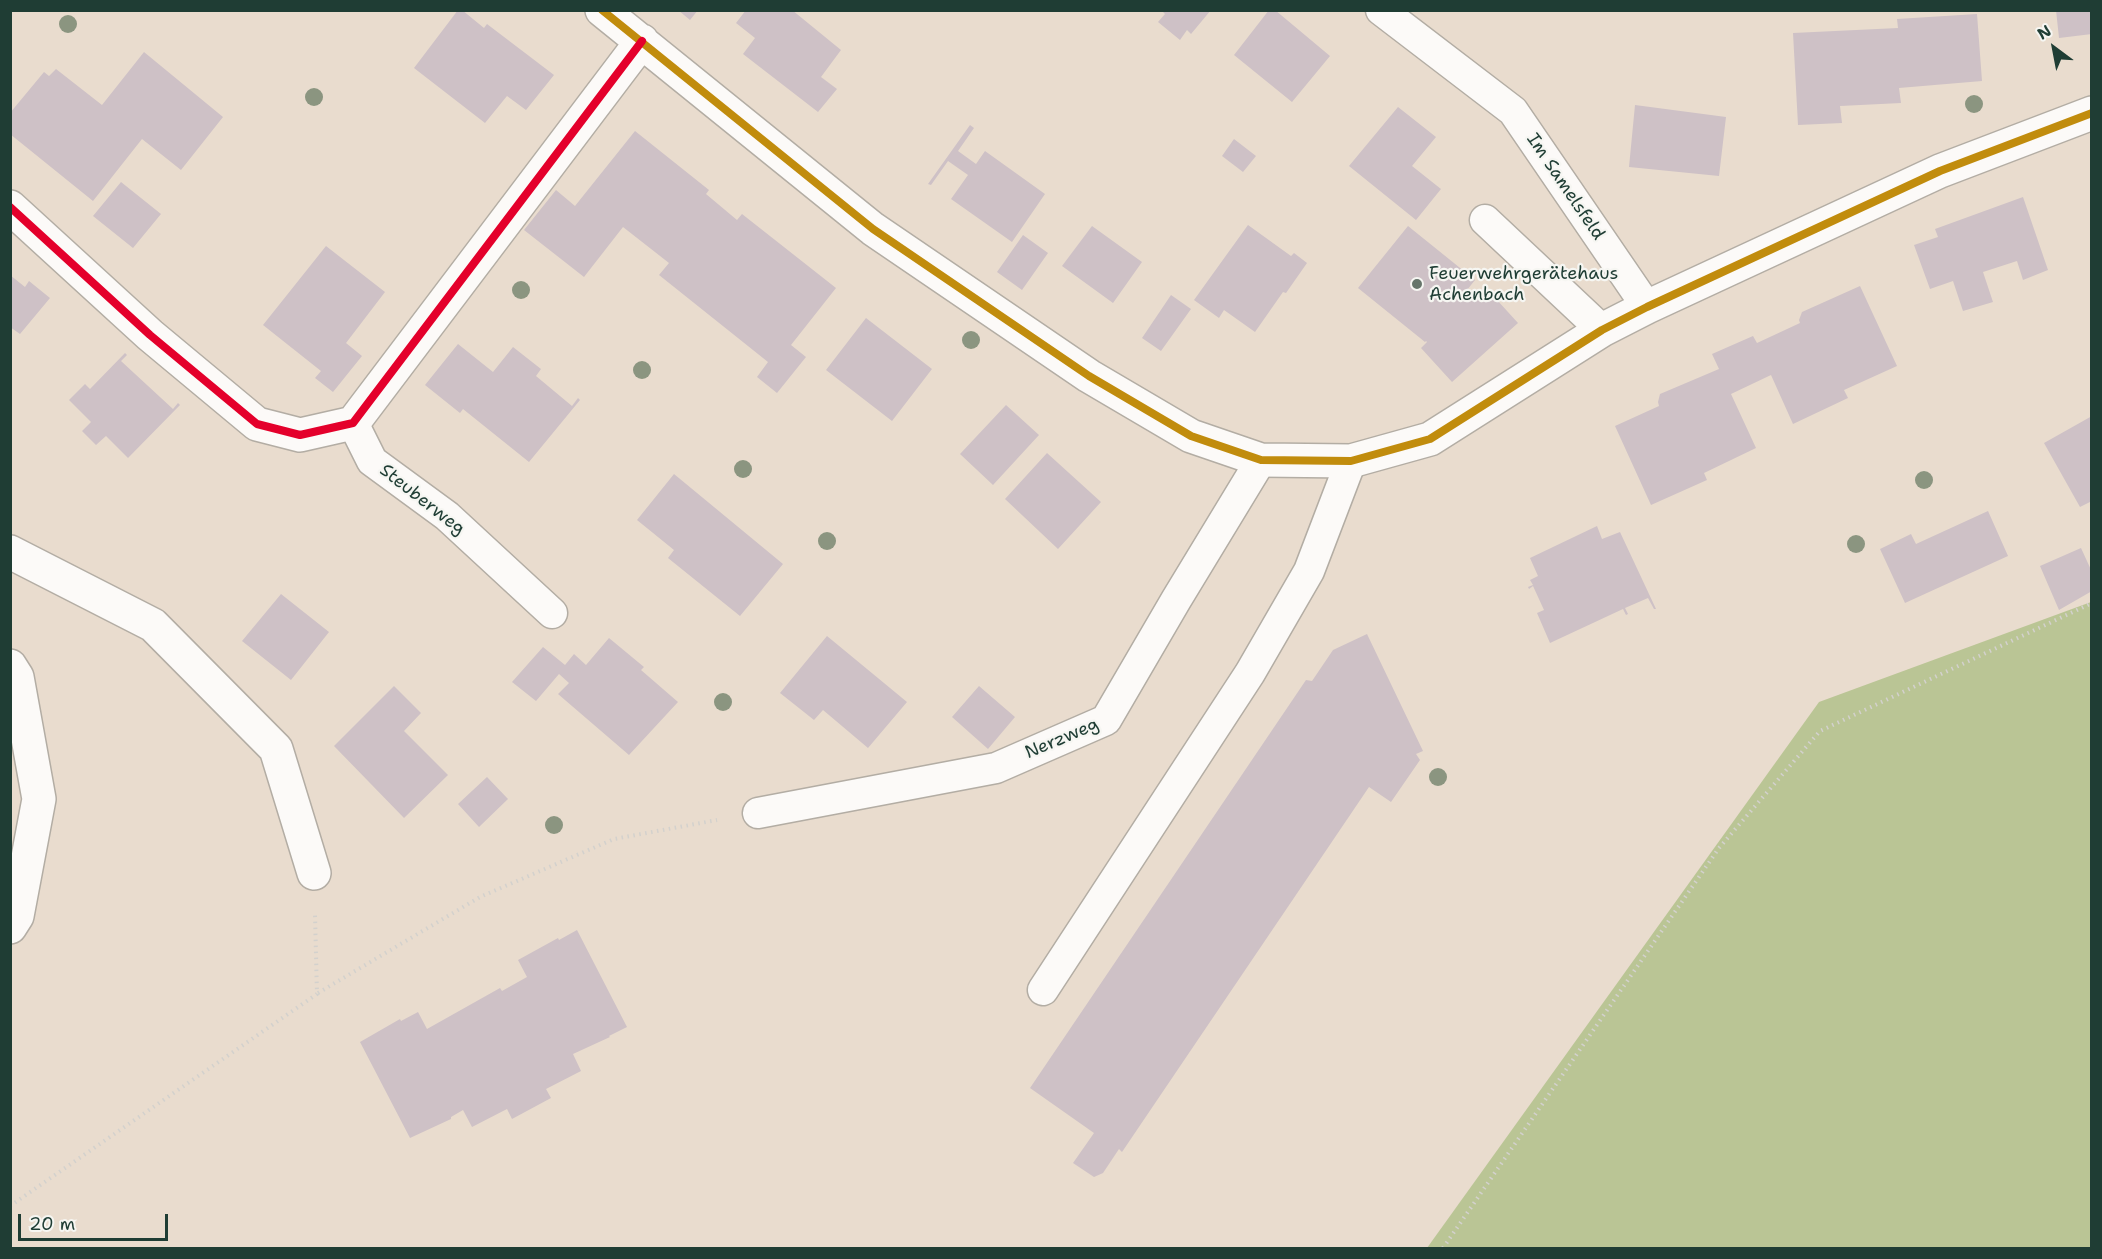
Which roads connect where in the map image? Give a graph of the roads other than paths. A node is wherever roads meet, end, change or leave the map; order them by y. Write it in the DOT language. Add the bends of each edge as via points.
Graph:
graph roads {
  1 [pos="602,10"];
  2 [pos="1381,10"];
  3 [pos="642,41"];
  4 [pos="2091,113"];
  5 [pos="10,207"];
  6 [pos="1485,220"];
  7 [pos="1647,307"];
  8 [pos="1602,330"];
  9 [pos="353,423"];
  10 [pos="1261,460"];
  11 [pos="1351,461"];
  12 [pos="10,552"];
  13 [pos="552,613"];
  14 [pos="10,666"];
  15 [pos="758,813"];
  16 [pos="314,873"];
  17 [pos="10,927"];
  18 [pos="1043,990"];
  1 -- 3 [label="street"];
  2 -- 7 [label="lane, Im Samelsfeld" via="1513,111"];
  3 -- 9 [label="street"];
  3 -- 10 [label="street" via="873,229 1089,376 1191,436"];
  4 -- 7 [label="street" via="1941,171"];
  5 -- 9 [label="street" via="150,336 257,424 300,435"];
  6 -- 8 [label="lane"];
  7 -- 8 [label="street"];
  8 -- 11 [label="street" via="1430,439"];
  9 -- 13 [label="lane, Steuberweg" via="372,461 447,516"];
  10 -- 11 [label="street"];
  10 -- 15 [label="lane, Nerzweg" via="1106,720 996,768"];
  11 -- 18 [label="lane" via="1309,571 1250,672"];
  12 -- 16 [label="street" via="153,625 276,749"];
  14 -- 17 [label="street" via="17,677 39,799 17,916"];
}
